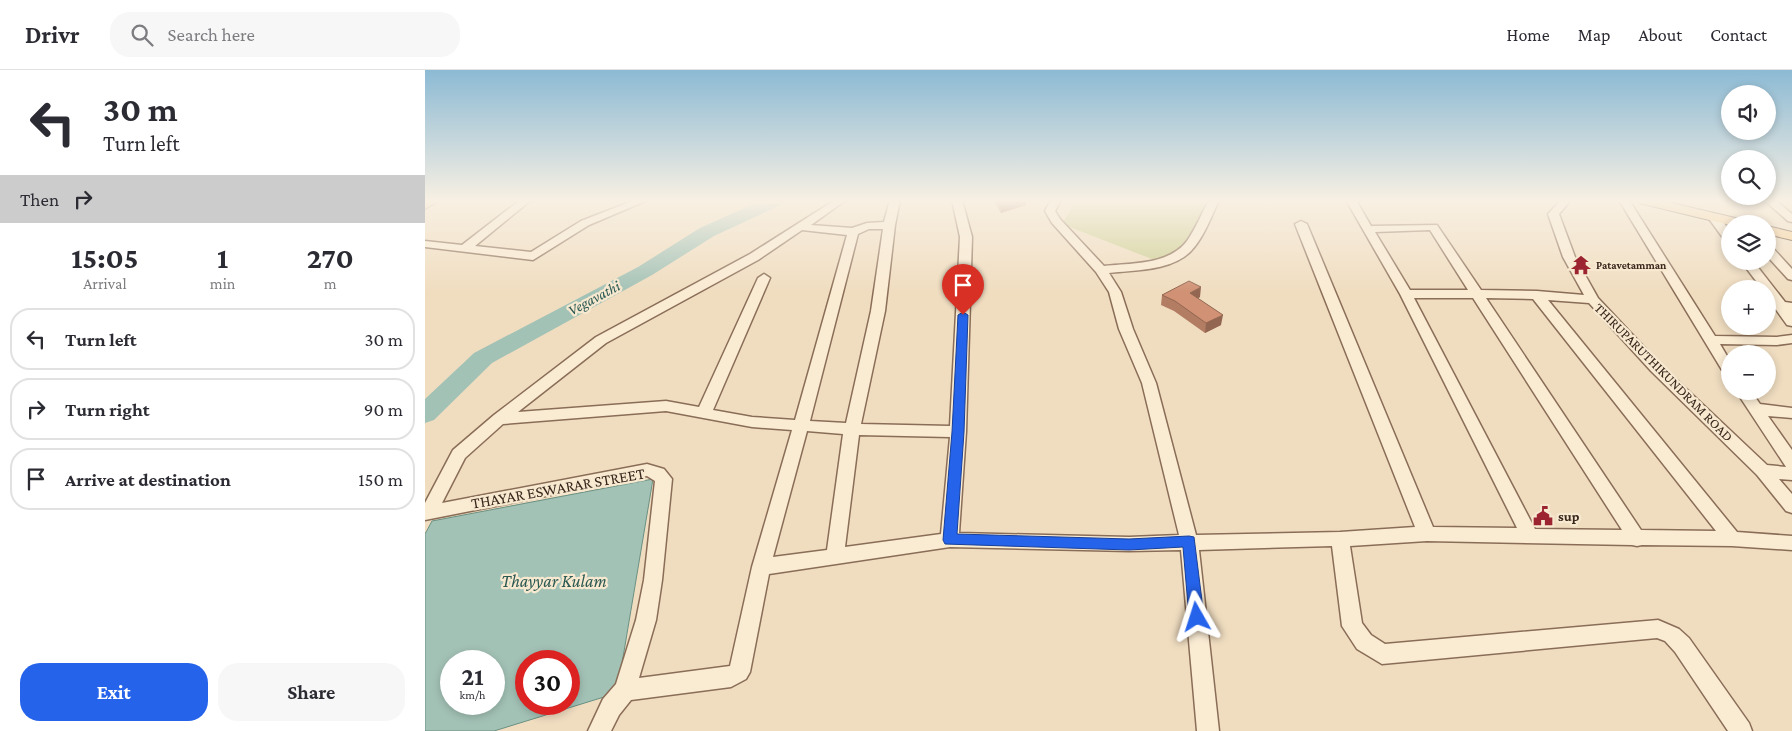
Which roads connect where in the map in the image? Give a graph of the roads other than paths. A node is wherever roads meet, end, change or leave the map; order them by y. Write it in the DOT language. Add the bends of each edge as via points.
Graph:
graph roads {
  1 [pos="487,231"];
  2 [pos="573,231"];
  3 [pos="795,231"];
  4 [pos="841,231"];
  5 [pos="888,231"];
  6 [pos="964,231"];
  7 [pos="1066,231"];
  8 [pos="1198,231"];
  9 [pos="1304,231"];
  10 [pos="1369,231"];
  11 [pos="1436,231"];
  12 [pos="1559,231"];
  13 [pos="1643,231"];
  14 [pos="853,232"];
  15 [pos="1776,232"];
  16 [pos="1792,236"];
  17 [pos="425,244"];
  18 [pos="465,248"];
  19 [pos="1776,258"];
  20 [pos="1101,270"];
  21 [pos="1755,270"];
  22 [pos="1792,276"];
  23 [pos="764,278"];
  24 [pos="1405,294"];
  25 [pos="1477,294"];
  26 [pos="1537,295"];
  27 [pos="1593,300"];
  28 [pos="1786,306"];
  29 [pos="1792,322"];
  30 [pos="1792,339"];
  31 [pos="1710,340"];
  32 [pos="1721,358"];
  33 [pos="1748,400"];
  34 [pos="1754,409"];
  35 [pos="704,413"];
  36 [pos="1792,413"];
  37 [pos="499,419"];
  38 [pos="801,426"];
  39 [pos="852,429"];
  40 [pos="958,432"];
  41 [pos="1792,463"];
  42 [pos="1763,470"];
  43 [pos="1792,474"];
  44 [pos="1792,506"];
  45 [pos="427,513"];
  46 [pos="1427,534"];
  47 [pos="1530,537"];
  48 [pos="1340,539"];
  49 [pos="1637,539"];
  50 [pos="1732,539"];
  51 [pos="950,540"];
  52 [pos="1189,541"];
  53 [pos="1792,543"];
  54 [pos="835,556"];
  55 [pos="761,567"];
  56 [pos="625,690"];
  57 [pos="599,731"];
  58 [pos="1208,731"];
  59 [pos="1741,731"];
  1 -- 18 [label="street"];
  2 -- 18 [label="street" via="527,257"];
  3 -- 37 [label="street" via="601,340"];
  4 -- 14 [label="street"];
  5 -- 39 [label="street" via="878,311"];
  6 -- 40 [label="street"];
  7 -- 20 [label="street"];
  8 -- 20 [label="street" via="1182,253 1168,260"];
  9 -- 46 [label="street"];
  10 -- 24 [label="street"];
  11 -- 25 [label="street"];
  12 -- 27 [label="street, THIRUPARUTHIKUNDRAM ROAD" via="1569,257"];
  13 -- 31 [label="street"];
  14 -- 38 [label="street"];
  15 -- 16 [label="main road"];
  17 -- 18 [label="street"];
  19 -- 22 [label="street"];
  20 -- 52 [label="street" via="1115,292 1126,329 1149,383"];
  21 -- 28 [label="street"];
  23 -- 35 [label="street"];
  24 -- 25 [label="street"];
  24 -- 47 [label="street"];
  25 -- 26 [label="street"];
  25 -- 49 [label="street"];
  26 -- 27 [label="street"];
  26 -- 50 [label="street"];
  27 -- 42 [label="street, THIRUPARUTHIKUNDRAM ROAD" via="1656,368"];
  28 -- 29 [label="street"];
  30 -- 31 [label="street"];
  31 -- 32 [label="street"];
  33 -- 34 [label="street"];
  34 -- 36 [label="street"];
  34 -- 41 [label="street"];
  35 -- 37 [label="street" via="666,406"];
  35 -- 38 [label="street" via="752,422"];
  37 -- 45 [label="street" via="459,454"];
  38 -- 39 [label="street"];
  38 -- 55 [label="street"];
  39 -- 40 [label="street"];
  39 -- 54 [label="street"];
  40 -- 51 [label="street"];
  42 -- 43 [label="street"];
  42 -- 44 [label="street, THIRUPARUTHIKUNDRAM ROAD"];
  45 -- 56 [label="street, THAYAR ESWARAR STREET" via="647,470 659,472 664,480 653,580 646,620"];
  46 -- 47 [label="street"];
  46 -- 48 [label="street"];
  47 -- 49 [label="street"];
  48 -- 52 [label="street"];
  48 -- 59 [label="street" via="1353,626 1364,642 1382,654 1659,629 1682,645"];
  49 -- 50 [label="street"];
  50 -- 53 [label="street"];
  51 -- 52 [label="street" via="1129,544"];
  51 -- 54 [label="street"];
  52 -- 58 [label="street"];
  54 -- 55 [label="street"];
  55 -- 56 [label="street" via="739,672 731,678"];
  56 -- 57 [label="street, THAYAR ESWARAR STREET" via="611,707"];
}
